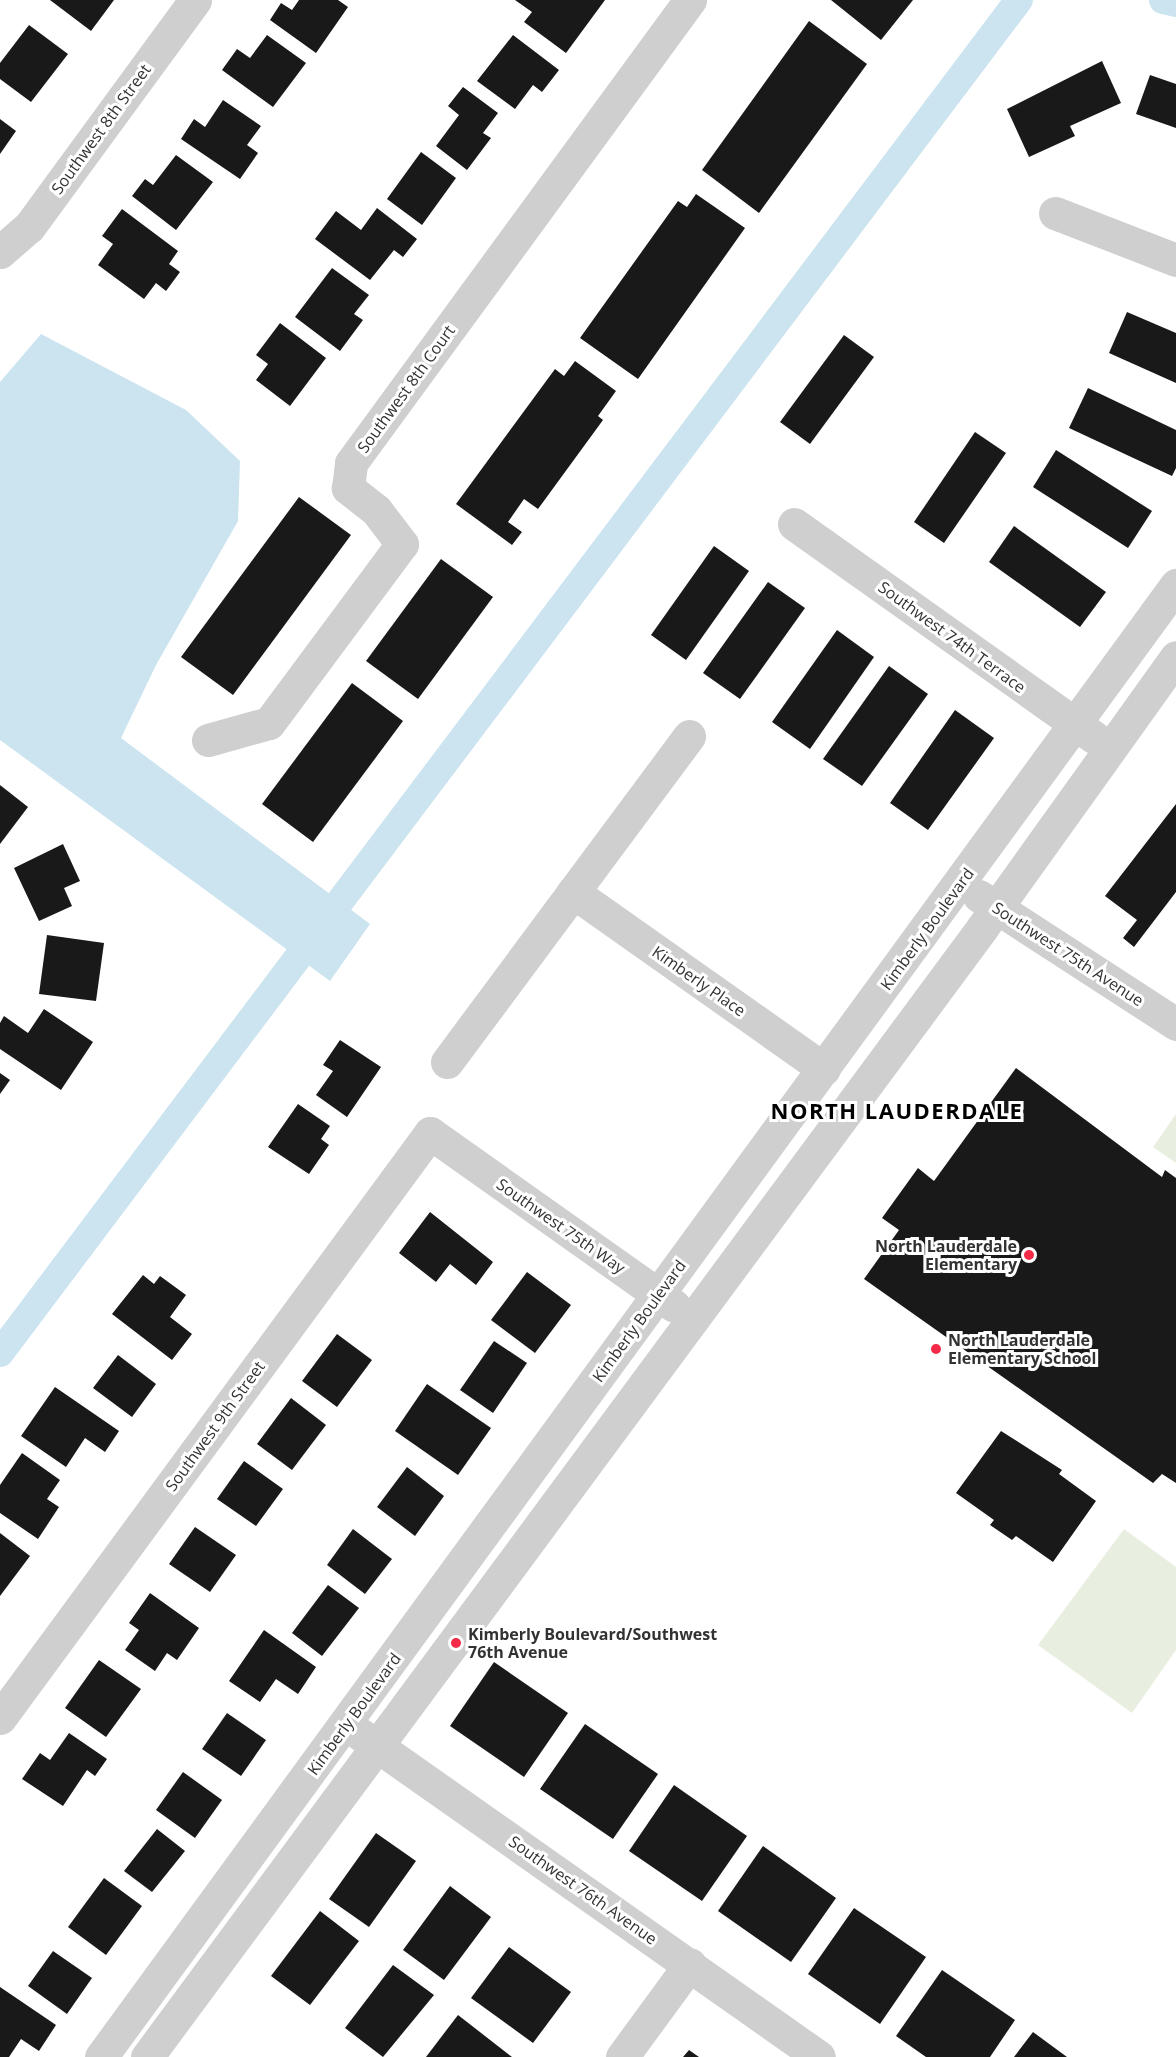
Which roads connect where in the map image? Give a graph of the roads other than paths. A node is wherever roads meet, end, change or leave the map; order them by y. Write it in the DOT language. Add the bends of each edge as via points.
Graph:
graph roads {
  1 [pos="195,0"];
  2 [pos="690,0"];
  3 [pos="1054,213"];
  4 [pos="0,252"];
  5 [pos="1176,260"];
  6 [pos="794,524"];
  7 [pos="1176,585"];
  8 [pos="1176,657"];
  9 [pos="1076,726"];
  10 [pos="689,736"];
  11 [pos="208,740"];
  12 [pos="1110,749"];
  13 [pos="960,884"];
  14 [pos="573,892"];
  15 [pos="997,908"];
  16 [pos="1176,1023"];
  17 [pos="447,1062"];
  18 [pos="824,1069"];
  19 [pos="430,1133"];
  20 [pos="657,1294"];
  21 [pos="692,1320"];
  22 [pos="582,1400"];
  23 [pos="496,1585"];
  24 [pos="0,1718"];
  25 [pos="347,1725"];
  26 [pos="377,1746"];
  27 [pos="690,1964"];
  28 [pos="101,2057"];
  29 [pos="147,2057"];
  30 [pos="622,2057"];
  31 [pos="819,2057"];
  1 -- 4 [label="street, Southwest 8th Street" via="29,227"];
  2 -- 11 [label="street, Southwest 8th Court" via="351,463 348,488 376,510 402,544 269,723"];
  3 -- 5 [label="street"];
  6 -- 9 [label="street, Southwest 74th Terrace"];
  7 -- 9 [label="street, Kimberly Boulevard"];
  8 -- 12 [label="street"];
  9 -- 12 [label="street, Southwest 74th Terrace"];
  9 -- 13 [label="street, Kimberly Boulevard"];
  10 -- 14 [label="street"];
  12 -- 15 [label="street"];
  13 -- 15 [label="street, Southwest 75th Avenue"];
  13 -- 18 [label="street, Kimberly Boulevard"];
  14 -- 17 [label="street"];
  14 -- 18 [label="street, Kimberly Place"];
  15 -- 16 [label="street, Southwest 75th Avenue"];
  15 -- 21 [label="street"];
  18 -- 20 [label="street, Kimberly Boulevard"];
  19 -- 20 [label="street, Southwest 75th Way"];
  19 -- 24 [label="street, Southwest 9th Street"];
  20 -- 21 [label="street, Southwest 75th Way"];
  20 -- 22 [label="street, Kimberly Boulevard"];
  21 -- 23 [label="street"];
  22 -- 23 [label="street" via="573,1433 498,1541 492,1557"];
  22 -- 25 [label="street, Kimberly Boulevard"];
  23 -- 26 [label="street"];
  25 -- 26 [label="street, Southwest 76th Avenue"];
  25 -- 28 [label="street, Kimberly Boulevard"];
  26 -- 27 [label="street, Southwest 76th Avenue"];
  26 -- 29 [label="street"];
  27 -- 30 [label="street"];
  27 -- 31 [label="street, Southwest 76th Avenue"];
}
